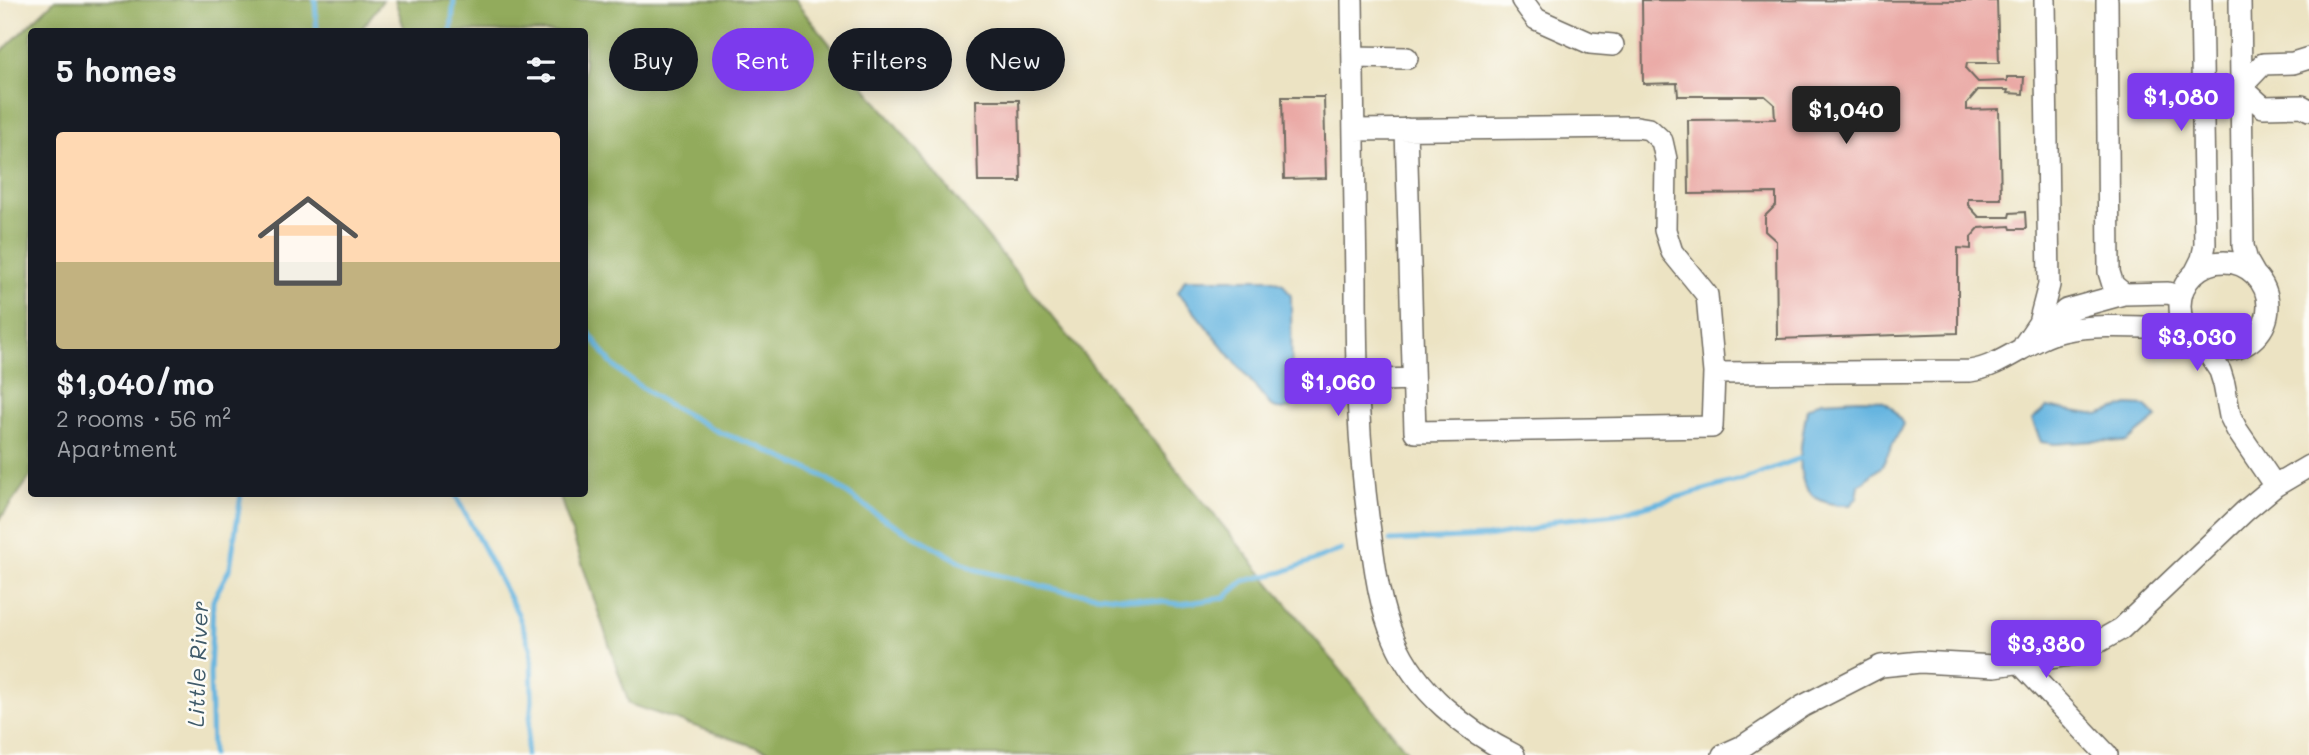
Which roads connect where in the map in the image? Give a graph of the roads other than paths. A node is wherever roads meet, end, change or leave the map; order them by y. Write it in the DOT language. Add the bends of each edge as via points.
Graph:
graph roads {
  1 [pos="1352,0"];
  2 [pos="1522,0"];
  3 [pos="2045,0"];
  4 [pos="2106,0"];
  5 [pos="2201,0"];
  6 [pos="2240,0"];
  7 [pos="1613,45"];
  8 [pos="1353,57"];
  9 [pos="1407,58"];
  10 [pos="2309,58"];
  11 [pos="2241,87"];
  12 [pos="2202,89"];
  13 [pos="2309,110"];
  14 [pos="1406,129"];
  15 [pos="1354,130"];
  16 [pos="2195,273"];
  17 [pos="2048,274"];
  18 [pos="2255,275"];
  19 [pos="2124,294"];
  20 [pos="2181,297"];
  21 [pos="2066,310"];
  22 [pos="2085,328"];
  23 [pos="2187,328"];
  24 [pos="2203,345"];
  25 [pos="2243,346"];
  26 [pos="2021,350"];
  27 [pos="1714,373"];
  28 [pos="1412,379"];
  29 [pos="1357,381"];
  30 [pos="2224,384"];
  31 [pos="2309,466"];
  32 [pos="2275,486"];
  33 [pos="2020,663"];
  34 [pos="1514,755"];
  35 [pos="1723,755"];
  36 [pos="2107,755"];
  1 -- 8 [label="street"];
  2 -- 7 [label="street" via="1536,19 1590,43"];
  3 -- 17 [label="street"];
  4 -- 19 [label="street" via="2109,272 2112,285"];
  5 -- 12 [label="street"];
  6 -- 11 [label="street"];
  8 -- 9 [label="street"];
  8 -- 15 [label="street"];
  10 -- 11 [label="street" via="2263,64"];
  11 -- 12 [label="street"];
  11 -- 13 [label="street" via="2263,107"];
  11 -- 18 [label="street" via="2243,246"];
  12 -- 16 [label="street" via="2205,245"];
  14 -- 15 [label="street"];
  14 -- 27 [label="street" via="1649,129 1662,141 1666,159 1665,230 1672,252 1707,295"];
  14 -- 28 [label="street"];
  15 -- 29 [label="street"];
  16 -- 18 [label="street" via="2206,266 2231,263"];
  16 -- 20 [label="street"];
  17 -- 21 [label="street"];
  17 -- 26 [label="street" via="2039,323"];
  18 -- 25 [label="street" via="2266,293 2268,313 2259,333"];
  19 -- 20 [label="street"];
  19 -- 21 [label="street"];
  20 -- 23 [label="street" via="2180,311"];
  21 -- 22 [label="street"];
  21 -- 26 [label="street"];
  22 -- 23 [label="street"];
  22 -- 26 [label="street" via="2040,338"];
  23 -- 24 [label="street"];
  24 -- 25 [label="street" via="2230,350"];
  24 -- 30 [label="street"];
  25 -- 30 [label="street"];
  26 -- 27 [label="street" via="1970,372"];
  27 -- 28 [label="street" via="1712,428 1415,432"];
  28 -- 29 [label="street"];
  29 -- 34 [label="street" via="1363,481 1376,578 1394,641 1442,705 1474,732"];
  30 -- 32 [label="street" via="2236,430"];
  31 -- 32 [label="street"];
  32 -- 33 [label="street" via="2121,629 2077,654"];
  33 -- 35 [label="street" via="1881,666"];
  33 -- 36 [label="street"];
}
